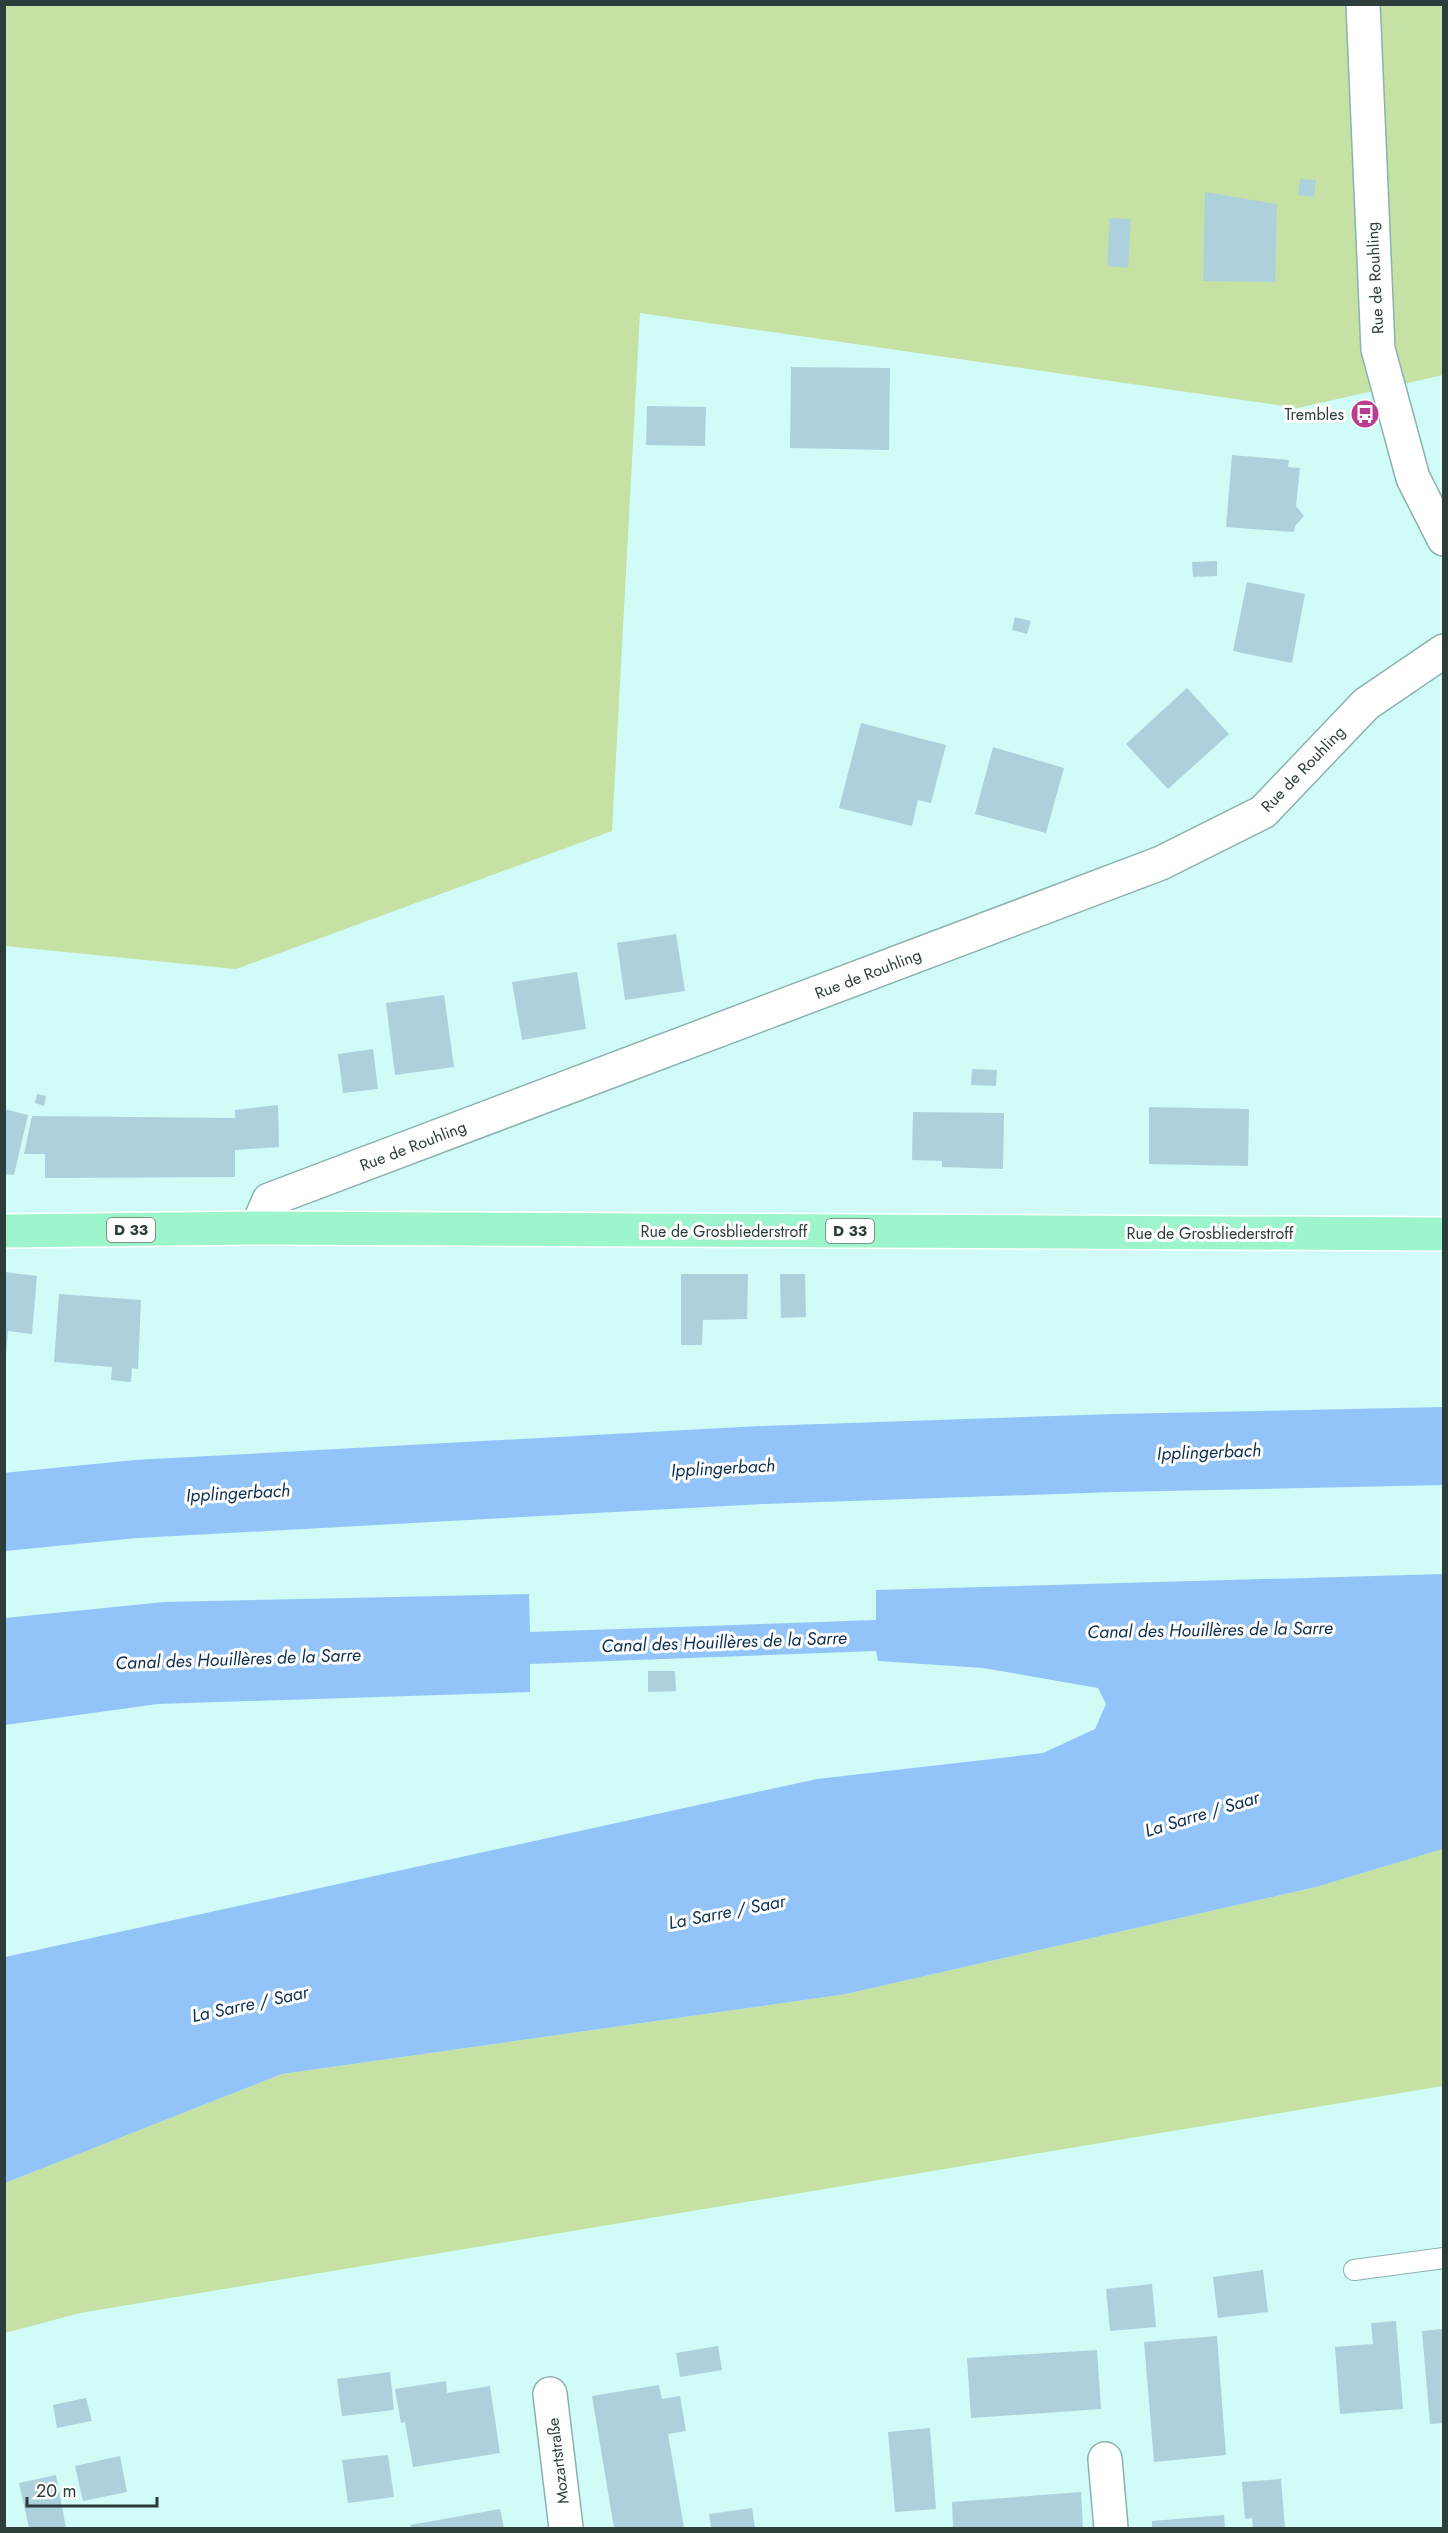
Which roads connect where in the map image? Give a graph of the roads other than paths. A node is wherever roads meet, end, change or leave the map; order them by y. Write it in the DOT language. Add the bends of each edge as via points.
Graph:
graph roads {
  1 [pos="1363,4"];
  2 [pos="1443,539"];
  3 [pos="1443,651"];
  4 [pos="257,1228"];
  5 [pos="4,1231"];
  6 [pos="1443,1234"];
  7 [pos="1443,2258"];
  8 [pos="1354,2270"];
  9 [pos="550,2394"];
  10 [pos="1105,2459"];
  11 [pos="566,2529"];
  12 [pos="1111,2529"];
  1 -- 2 [label="street, Rue de Rouhling" via="1378,349 1413,478"];
  3 -- 4 [label="street, Rue de Rouhling" via="1365,704 1263,812 1161,863 269,1200"];
  4 -- 5 [label="main road, Rue de Grosbliederstroff / D 33"];
  4 -- 6 [label="main road, Rue de Grosbliederstroff / D 33"];
  7 -- 8 [label="lane"];
  9 -- 11 [label="street, Mozartstraße"];
  10 -- 12 [label="street"];
}
